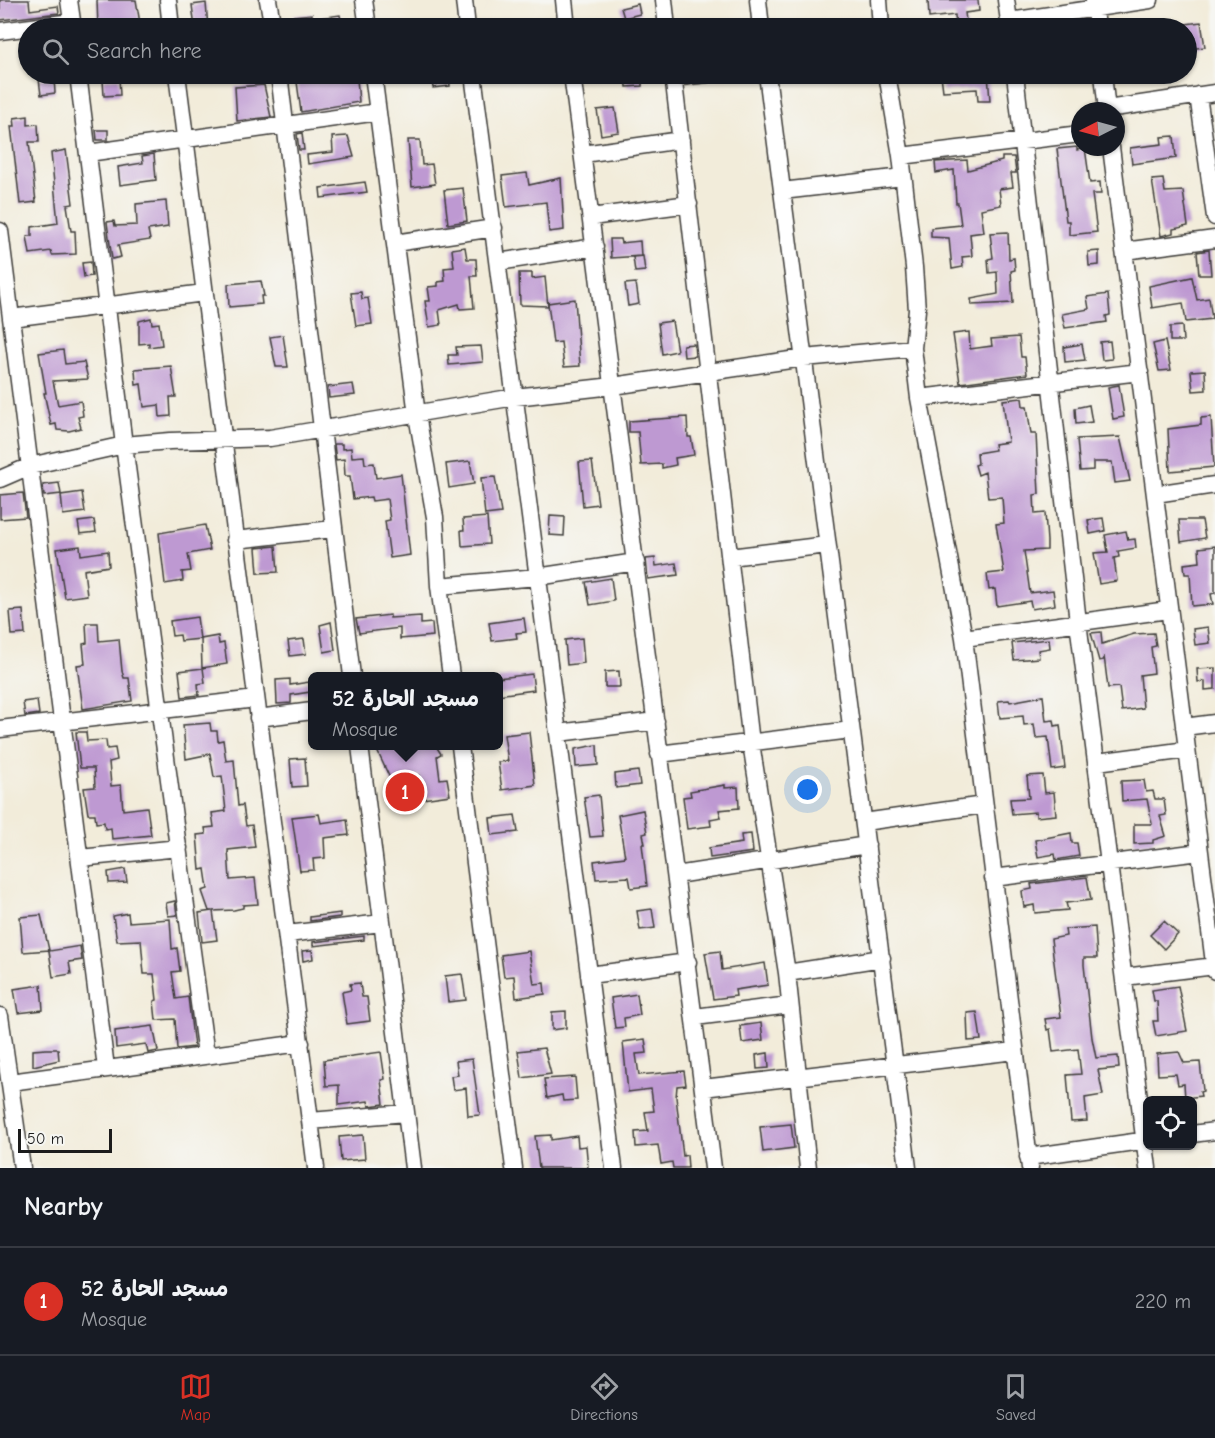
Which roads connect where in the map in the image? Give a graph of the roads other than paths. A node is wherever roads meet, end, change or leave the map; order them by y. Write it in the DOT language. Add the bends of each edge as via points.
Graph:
graph roads {
  1 [pos="69,0"];
  2 [pos="168,0"];
  3 [pos="268,0"];
  4 [pos="364,0"];
  5 [pos="464,0"];
  6 [pos="564,0"];
  7 [pos="664,0"];
  8 [pos="758,0"];
  9 [pos="879,0"];
  10 [pos="1006,0"];
  11 [pos="1150,0"];
  12 [pos="1094,4"];
  13 [pos="71,18"];
  14 [pos="170,18"];
  15 [pos="271,18"];
  16 [pos="367,18"];
  17 [pos="466,18"];
  18 [pos="566,18"];
  19 [pos="666,18"];
  20 [pos="761,18"];
  21 [pos="880,18"];
  22 [pos="1008,18"];
  23 [pos="1037,18"];
  24 [pos="18,30"];
  25 [pos="0,31"];
  26 [pos="79,84"];
  27 [pos="178,84"];
  28 [pos="280,84"];
  29 [pos="375,84"];
  30 [pos="477,84"];
  31 [pos="573,84"];
  32 [pos="674,84"];
  33 [pos="768,84"];
  34 [pos="889,84"];
  35 [pos="1016,84"];
  36 [pos="1104,84"];
  37 [pos="1215,93"];
  38 [pos="1198,95"];
  39 [pos="1106,102"];
  40 [pos="1125,107"];
  41 [pos="378,112"];
  42 [pos="286,125"];
  43 [pos="1071,135"];
  44 [pos="681,140"];
  45 [pos="1023,140"];
  46 [pos="185,141"];
  47 [pos="88,153"];
  48 [pos="583,154"];
  49 [pos="901,156"];
  50 [pos="1112,156"];
  51 [pos="903,177"];
  52 [pos="782,191"];
  53 [pos="689,204"];
  54 [pos="591,217"];
  55 [pos="1215,217"];
  56 [pos="494,228"];
  57 [pos="0,231"];
  58 [pos="1215,239"];
  59 [pos="395,243"];
  60 [pos="595,248"];
  61 [pos="1,251"];
  62 [pos="1124,251"];
  63 [pos="498,262"];
  64 [pos="204,293"];
  65 [pos="108,306"];
  66 [pos="11,318"];
  67 [pos="913,348"];
  68 [pos="804,358"];
  69 [pos="708,370"];
  70 [pos="1140,372"];
  71 [pos="1050,382"];
  72 [pos="613,386"];
  73 [pos="515,397"];
  74 [pos="919,398"];
  75 [pos="417,415"];
  76 [pos="320,428"];
  77 [pos="222,440"];
  78 [pos="124,445"];
  79 [pos="30,466"];
  80 [pos="0,479"];
  81 [pos="1215,485"];
  82 [pos="1155,494"];
  83 [pos="333,529"];
  84 [pos="235,540"];
  85 [pos="827,545"];
  86 [pos="730,557"];
  87 [pos="636,562"];
  88 [pos="537,577"];
  89 [pos="439,586"];
  90 [pos="1168,610"];
  91 [pos="1078,622"];
  92 [pos="964,638"];
  93 [pos="351,672"];
  94 [pos="450,672"];
  95 [pos="256,699"];
  96 [pos="160,710"];
  97 [pos="308,712"];
  98 [pos="258,718"];
  99 [pos="656,721"];
  100 [pos="62,722"];
  101 [pos="1215,723"];
  102 [pos="1184,727"];
  103 [pos="0,729"];
  104 [pos="851,730"];
  105 [pos="558,733"];
  106 [pos="751,743"];
  107 [pos="360,750"];
  108 [pos="461,750"];
  109 [pos="1187,750"];
  110 [pos="659,754"];
  111 [pos="1097,762"];
  112 [pos="984,805"];
  113 [pos="864,822"];
  114 [pos="867,845"];
  115 [pos="179,848"];
  116 [pos="1200,852"];
  117 [pos="81,858"];
  118 [pos="770,862"];
  119 [pos="1110,863"];
  120 [pos="676,875"];
  121 [pos="993,878"];
  122 [pos="382,923"];
  123 [pos="287,934"];
  124 [pos="882,958"];
  125 [pos="688,962"];
  126 [pos="1215,966"];
  127 [pos="1215,971"];
  128 [pos="787,973"];
  129 [pos="589,975"];
  130 [pos="1124,977"];
  131 [pos="790,1005"];
  132 [pos="0,1016"];
  133 [pos="695,1017"];
  134 [pos="301,1043"];
  135 [pos="1015,1051"];
  136 [pos="2,1053"];
  137 [pos="206,1055"];
  138 [pos="896,1065"];
  139 [pos="106,1068"];
  140 [pos="799,1078"];
  141 [pos="10,1082"];
  142 [pos="702,1088"];
  143 [pos="406,1113"];
  144 [pos="1143,1119"];
  145 [pos="310,1121"];
  146 [pos="1215,1131"];
  147 [pos="1197,1133"];
  148 [pos="1143,1142"];
  149 [pos="1147,1150"];
  150 [pos="1029,1163"];
  151 [pos="22,1168"];
  152 [pos="316,1168"];
  153 [pos="413,1168"];
  154 [pos="514,1168"];
  155 [pos="614,1168"];
  156 [pos="713,1168"];
  157 [pos="808,1168"];
  158 [pos="908,1168"];
  159 [pos="1148,1168"];
  1 -- 13 [label="street"];
  2 -- 14 [label="street"];
  3 -- 15 [label="street"];
  4 -- 16 [label="street"];
  5 -- 17 [label="street"];
  6 -- 18 [label="street"];
  7 -- 19 [label="street"];
  8 -- 20 [label="street"];
  9 -- 21 [label="street"];
  10 -- 22 [label="street"];
  11 -- 12 [label="street"];
  12 -- 23 [label="street"];
  24 -- 25 [label="street"];
  26 -- 47 [label="street"];
  27 -- 46 [label="street"];
  28 -- 42 [label="street"];
  29 -- 41 [label="street"];
  30 -- 56 [label="street"];
  31 -- 48 [label="street"];
  32 -- 44 [label="street"];
  33 -- 52 [label="street"];
  34 -- 49 [label="street"];
  35 -- 45 [label="street"];
  36 -- 39 [label="street"];
  37 -- 38 [label="street"];
  38 -- 40 [label="street"];
  38 -- 55 [label="street"];
  41 -- 42 [label="street"];
  41 -- 59 [label="street"];
  42 -- 46 [label="street"];
  42 -- 76 [label="street"];
  43 -- 45 [label="street"];
  44 -- 48 [label="street"];
  44 -- 53 [label="street"];
  45 -- 49 [label="street"];
  45 -- 71 [label="street"];
  46 -- 47 [label="street"];
  46 -- 64 [label="street"];
  47 -- 65 [label="street"];
  48 -- 54 [label="street"];
  49 -- 51 [label="street"];
  50 -- 62 [label="street"];
  51 -- 52 [label="street"];
  51 -- 67 [label="street" via="917,310"];
  52 -- 68 [label="street"];
  53 -- 54 [label="street"];
  53 -- 69 [label="street"];
  54 -- 60 [label="street"];
  56 -- 59 [label="street"];
  56 -- 63 [label="street"];
  57 -- 61 [label="street"];
  58 -- 62 [label="street"];
  59 -- 75 [label="street"];
  60 -- 63 [label="street"];
  60 -- 72 [label="street"];
  61 -- 66 [label="street"];
  62 -- 70 [label="street"];
  63 -- 73 [label="street"];
  64 -- 65 [label="street"];
  64 -- 77 [label="street"];
  65 -- 66 [label="street"];
  65 -- 78 [label="street"];
  66 -- 79 [label="street"];
  67 -- 68 [label="street"];
  67 -- 74 [label="street"];
  68 -- 69 [label="street"];
  68 -- 85 [label="street"];
  69 -- 72 [label="street"];
  69 -- 86 [label="street"];
  70 -- 71 [label="street"];
  70 -- 82 [label="street"];
  71 -- 74 [label="street"];
  71 -- 91 [label="street"];
  72 -- 73 [label="street"];
  72 -- 87 [label="street"];
  73 -- 75 [label="street"];
  73 -- 88 [label="street"];
  74 -- 92 [label="street"];
  75 -- 76 [label="street"];
  75 -- 89 [label="street" via="435,517"];
  76 -- 77 [label="street" via="270,438"];
  76 -- 83 [label="street"];
  77 -- 78 [label="street"];
  77 -- 84 [label="street"];
  78 -- 79 [label="street"];
  78 -- 96 [label="street"];
  79 -- 80 [label="street"];
  79 -- 100 [label="street"];
  81 -- 82 [label="street"];
  82 -- 90 [label="street"];
  83 -- 84 [label="street"];
  83 -- 93 [label="street"];
  84 -- 95 [label="street"];
  85 -- 86 [label="street"];
  85 -- 104 [label="street"];
  86 -- 106 [label="street"];
  87 -- 88 [label="street"];
  87 -- 99 [label="street"];
  88 -- 89 [label="street"];
  88 -- 105 [label="street"];
  89 -- 94 [label="street"];
  90 -- 91 [label="street"];
  90 -- 102 [label="street"];
  91 -- 92 [label="street"];
  91 -- 111 [label="street"];
  92 -- 112 [label="street"];
  95 -- 96 [label="street"];
  95 -- 98 [label="street"];
  96 -- 100 [label="street"];
  96 -- 115 [label="street"];
  97 -- 98 [label="street"];
  98 -- 123 [label="street"];
  99 -- 105 [label="street"];
  99 -- 110 [label="street"];
  100 -- 103 [label="street"];
  100 -- 117 [label="street"];
  101 -- 102 [label="street"];
  102 -- 109 [label="street"];
  104 -- 106 [label="street"];
  104 -- 113 [label="street"];
  105 -- 129 [label="street"];
  106 -- 110 [label="street"];
  106 -- 118 [label="street"];
  107 -- 122 [label="street"];
  108 -- 154 [label="street"];
  109 -- 111 [label="street"];
  109 -- 116 [label="street"];
  110 -- 120 [label="street"];
  111 -- 119 [label="street"];
  112 -- 113 [label="street"];
  112 -- 121 [label="street"];
  113 -- 114 [label="street"];
  114 -- 118 [label="street"];
  114 -- 124 [label="street"];
  115 -- 117 [label="street"];
  115 -- 137 [label="street"];
  116 -- 119 [label="street"];
  116 -- 126 [label="street"];
  117 -- 139 [label="street"];
  118 -- 120 [label="street"];
  118 -- 128 [label="street"];
  119 -- 121 [label="street"];
  119 -- 130 [label="street"];
  120 -- 125 [label="street"];
  121 -- 135 [label="street"];
  122 -- 123 [label="street"];
  122 -- 143 [label="street"];
  123 -- 134 [label="street"];
  124 -- 128 [label="street"];
  124 -- 138 [label="street"];
  125 -- 129 [label="street"];
  125 -- 133 [label="street"];
  126 -- 127 [label="street"];
  126 -- 130 [label="street"];
  128 -- 131 [label="street"];
  129 -- 155 [label="street"];
  130 -- 144 [label="street"];
  131 -- 133 [label="street"];
  131 -- 140 [label="street"];
  132 -- 136 [label="street"];
  133 -- 142 [label="street"];
  134 -- 137 [label="street"];
  134 -- 145 [label="street"];
  135 -- 138 [label="street"];
  135 -- 150 [label="street"];
  136 -- 141 [label="street"];
  137 -- 139 [label="street"];
  138 -- 140 [label="street"];
  138 -- 158 [label="street"];
  139 -- 141 [label="street"];
  140 -- 142 [label="street"];
  140 -- 157 [label="street"];
  141 -- 151 [label="street"];
  142 -- 156 [label="street"];
  143 -- 145 [label="street"];
  143 -- 153 [label="street"];
  145 -- 152 [label="street"];
  146 -- 147 [label="street"];
  148 -- 150 [label="street"];
  149 -- 159 [label="street"];
}
